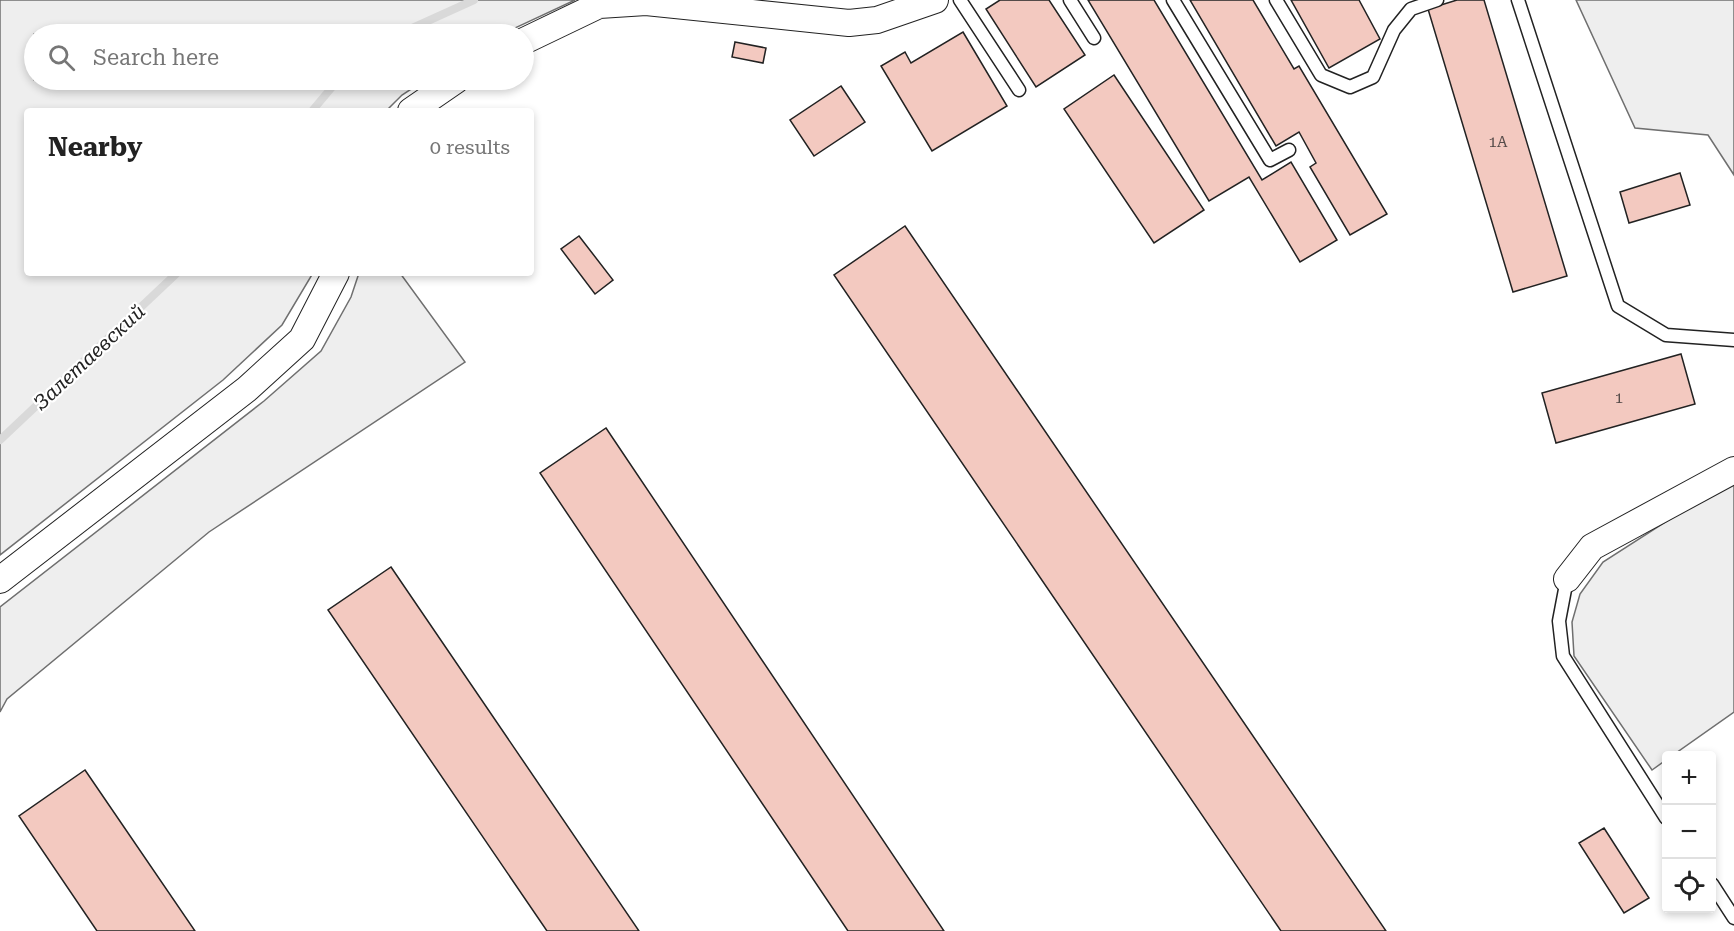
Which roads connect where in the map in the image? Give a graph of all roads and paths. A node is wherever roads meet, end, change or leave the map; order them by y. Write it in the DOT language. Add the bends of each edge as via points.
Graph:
graph roads {
  1 [pos="935,0"];
  2 [pos="960,0"];
  3 [pos="1070,0"];
  4 [pos="1173,0"];
  5 [pos="1276,0"];
  6 [pos="1437,0"];
  7 [pos="1518,0"];
  8 [pos="646,1"];
  9 [pos="534,36"];
  10 [pos="1094,38"];
  11 [pos="441,90"];
  12 [pos="1019,90"];
  13 [pos="415,108"];
  14 [pos="1289,150"];
  15 [pos="334,276"];
  16 [pos="1734,340"];
  17 [pos="1734,470"];
  18 [pos="1567,579"];
  19 [pos="0,580"];
  20 [pos="1662,812"];
  21 [pos="1716,891"];
  22 [pos="1734,918"];
  1 -- 8 [label="street" via="877,20 849,23"];
  2 -- 12 [label="lane"];
  3 -- 10 [label="lane"];
  4 -- 14 [label="lane" via="1270,160"];
  5 -- 6 [label="lane" via="1321,75 1350,87 1373,77 1394,30 1412,9"];
  7 -- 16 [label="lane" via="1618,306 1666,335"];
  8 -- 9 [label="street" via="598,5"];
  11 -- 13 [label="street"];
  15 -- 19 [label="street" via="302,339 247,389"];
  17 -- 18 [label="street" via="1592,547"];
  18 -- 20 [label="lane" via="1559,621 1563,656"];
  21 -- 22 [label="lane"];
}
